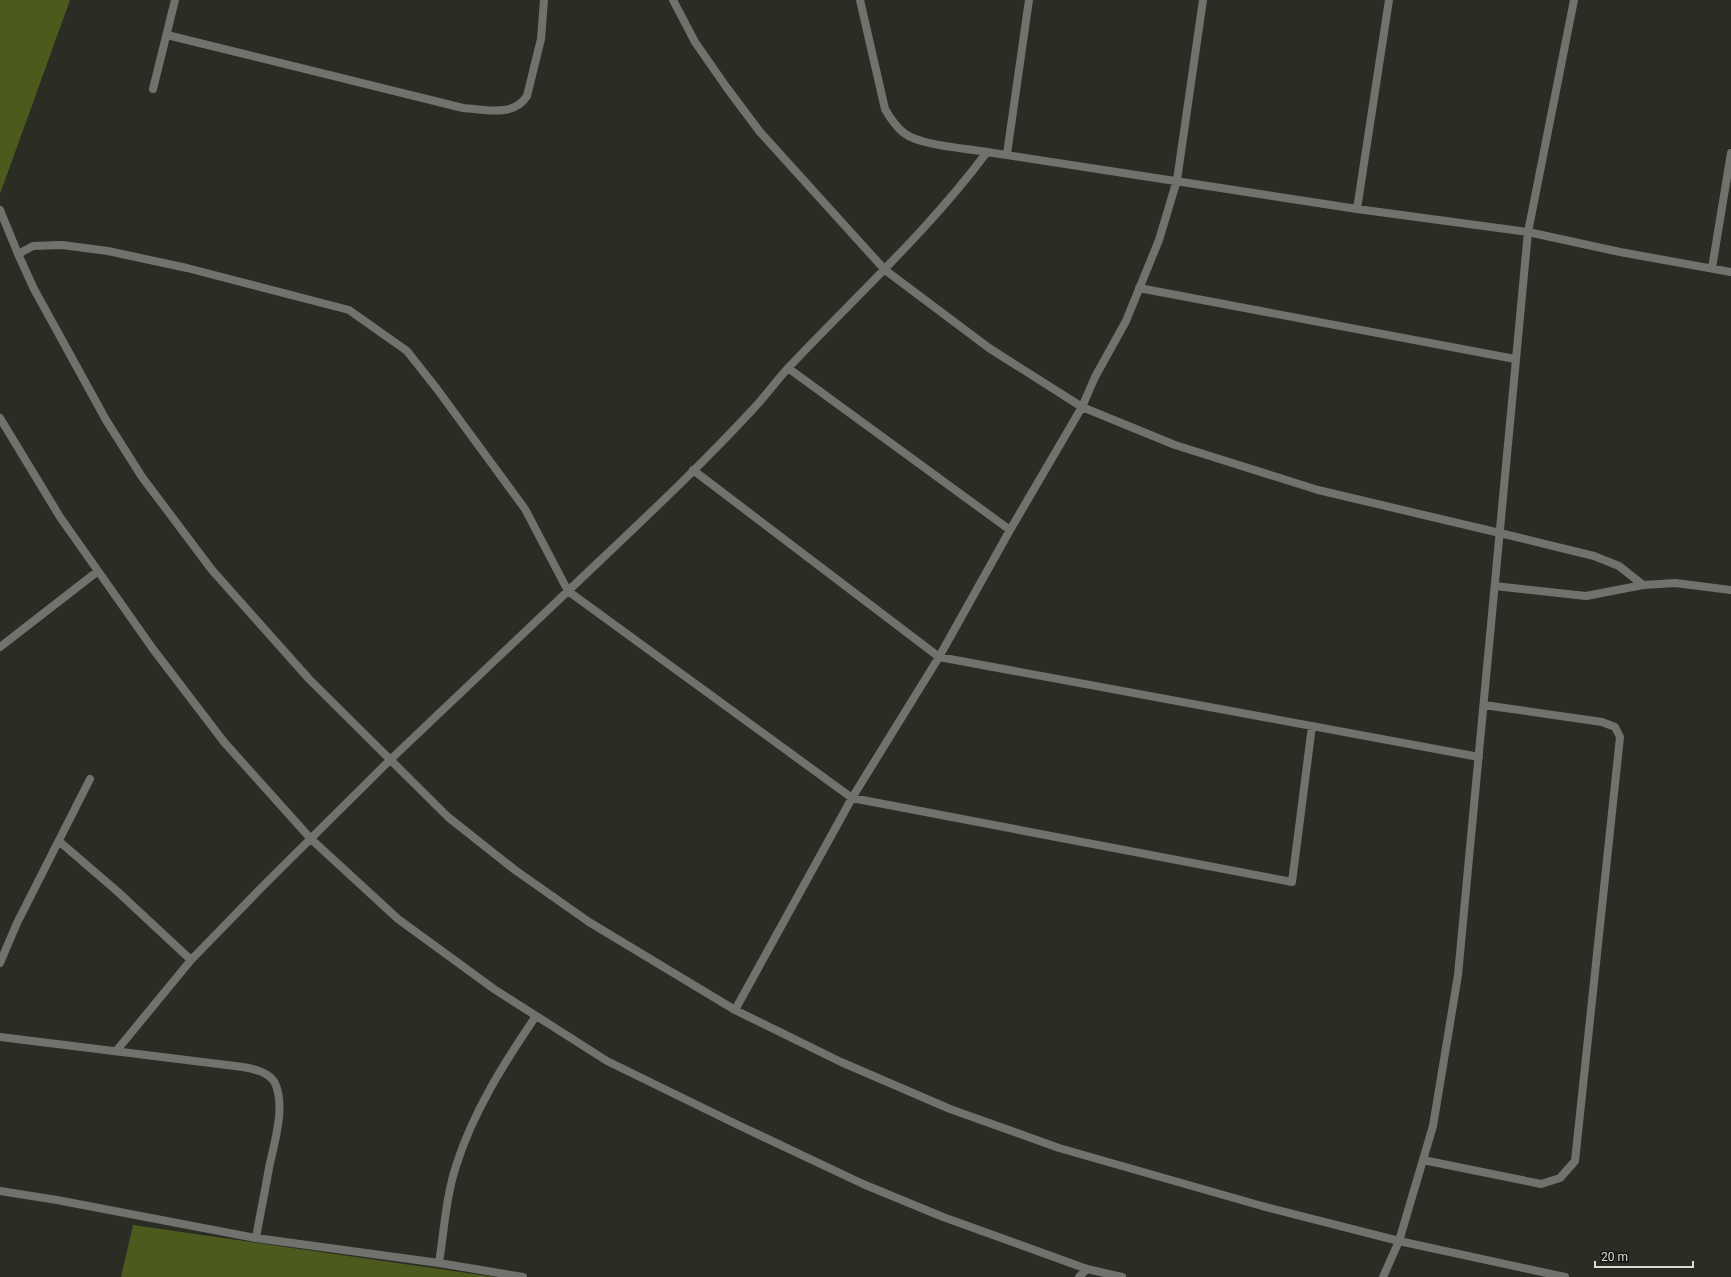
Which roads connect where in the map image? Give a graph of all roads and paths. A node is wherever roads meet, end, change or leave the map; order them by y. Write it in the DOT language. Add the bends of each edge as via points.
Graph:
graph roads {
  1 [pos="175,0"];
  2 [pos="544,0"];
  3 [pos="673,0"];
  4 [pos="860,0"];
  5 [pos="1029,0"];
  6 [pos="1203,0"];
  7 [pos="1389,0"];
  8 [pos="1574,0"];
  9 [pos="167,35"];
  10 [pos="153,89"];
  11 [pos="987,152"];
  12 [pos="1731,153"];
  13 [pos="1007,154"];
  14 [pos="1177,180"];
  15 [pos="1357,208"];
  16 [pos="0,210"];
  17 [pos="1528,232"];
  18 [pos="18,254"];
  19 [pos="1712,268"];
  20 [pos="885,270"];
  21 [pos="1731,272"];
  22 [pos="1139,288"];
  23 [pos="1516,358"];
  24 [pos="788,368"];
  25 [pos="1082,407"];
  26 [pos="0,418"];
  27 [pos="693,470"];
  28 [pos="1010,530"];
  29 [pos="1500,533"];
  30 [pos="98,571"];
  31 [pos="1643,585"];
  32 [pos="1495,586"];
  33 [pos="1731,590"];
  34 [pos="568,591"];
  35 [pos="0,647"];
  36 [pos="940,657"];
  37 [pos="1484,704"];
  38 [pos="1312,726"];
  39 [pos="1479,757"];
  40 [pos="390,760"];
  41 [pos="90,779"];
  42 [pos="852,798"];
  43 [pos="311,839"];
  44 [pos="60,842"];
  45 [pos="191,960"];
  46 [pos="0,963"];
  47 [pos="735,1010"];
  48 [pos="536,1016"];
  49 [pos="0,1037"];
  50 [pos="117,1050"];
  51 [pos="1423,1160"];
  52 [pos="0,1191"];
  53 [pos="256,1238"];
  54 [pos="1399,1241"];
  55 [pos="439,1263"];
  56 [pos="1086,1269"];
  57 [pos="523,1277"];
  58 [pos="1079,1277"];
  59 [pos="1122,1277"];
  60 [pos="1383,1277"];
  61 [pos="1565,1277"];
  1 -- 9 [label="street"];
  2 -- 9 [label="street" via="541,39 527,96 514,109 506,111 462,108"];
  3 -- 20 [label="street" via="695,42 760,132"];
  4 -- 11 [label="street" via="885,108 893,122 905,134 920,141"];
  5 -- 13 [label="street"];
  6 -- 14 [label="street"];
  7 -- 15 [label="street"];
  8 -- 17 [label="street"];
  9 -- 10 [label="street"];
  11 -- 13 [label="street"];
  11 -- 20 [label="street" via="966,180"];
  12 -- 19 [label="street"];
  13 -- 14 [label="street"];
  14 -- 15 [label="street"];
  14 -- 22 [label="street" via="1159,240"];
  15 -- 17 [label="street"];
  16 -- 18 [label="street"];
  17 -- 19 [label="street"];
  17 -- 23 [label="street"];
  18 -- 34 [label="street" via="34,246 62,245 108,251 349,310 407,350 437,388 525,509"];
  18 -- 40 [label="street" via="34,289 95,400 142,477 212,570 309,679"];
  19 -- 21 [label="street"];
  20 -- 24 [label="street"];
  20 -- 25 [label="street" via="989,348"];
  22 -- 23 [label="street"];
  22 -- 25 [label="street" via="1126,321 1095,377"];
  23 -- 29 [label="street"];
  24 -- 27 [label="street" via="756,406"];
  24 -- 28 [label="street"];
  25 -- 28 [label="street"];
  25 -- 29 [label="street" via="1175,445 1318,490"];
  26 -- 30 [label="street" via="60,517"];
  27 -- 34 [label="street"];
  27 -- 36 [label="street"];
  28 -- 36 [label="street"];
  29 -- 31 [label="street" via="1594,556 1619,566"];
  29 -- 32 [label="street"];
  30 -- 35 [label="street"];
  30 -- 43 [label="street" via="224,742"];
  31 -- 32 [label="street" via="1586,596"];
  31 -- 33 [label="street" via="1675,584"];
  32 -- 37 [label="street"];
  34 -- 40 [label="street"];
  34 -- 42 [label="street"];
  36 -- 38 [label="street"];
  36 -- 42 [label="street"];
  37 -- 39 [label="street"];
  37 -- 51 [label="street" via="1602,722 1615,727 1620,737 1574,1161 1560,1178 1541,1184"];
  38 -- 39 [label="street"];
  38 -- 42 [label="street" via="1292,882"];
  39 -- 51 [label="street" via="1458,975 1433,1126"];
  40 -- 43 [label="street"];
  40 -- 47 [label="street" via="448,817 516,870 589,922"];
  41 -- 44 [label="street"];
  42 -- 47 [label="street"];
  43 -- 45 [label="street"];
  43 -- 48 [label="street" via="398,919 494,989"];
  44 -- 45 [label="street"];
  44 -- 46 [label="street" via="17,924"];
  45 -- 50 [label="street"];
  47 -- 54 [label="street" via="870,1075 950,1109 1059,1148 1254,1204"];
  48 -- 55 [label="street" via="511,1053 472,1124 455,1167"];
  48 -- 56 [label="street" via="607,1061 863,1184 943,1217"];
  49 -- 50 [label="street"];
  50 -- 53 [label="street" via="243,1067 266,1074 274,1082 279,1100 278,1121"];
  51 -- 54 [label="street"];
  52 -- 53 [label="street"];
  53 -- 55 [label="street"];
  54 -- 60 [label="street"];
  54 -- 61 [label="street"];
  55 -- 57 [label="street"];
  56 -- 58 [label="street"];
  56 -- 59 [label="street"];
}
